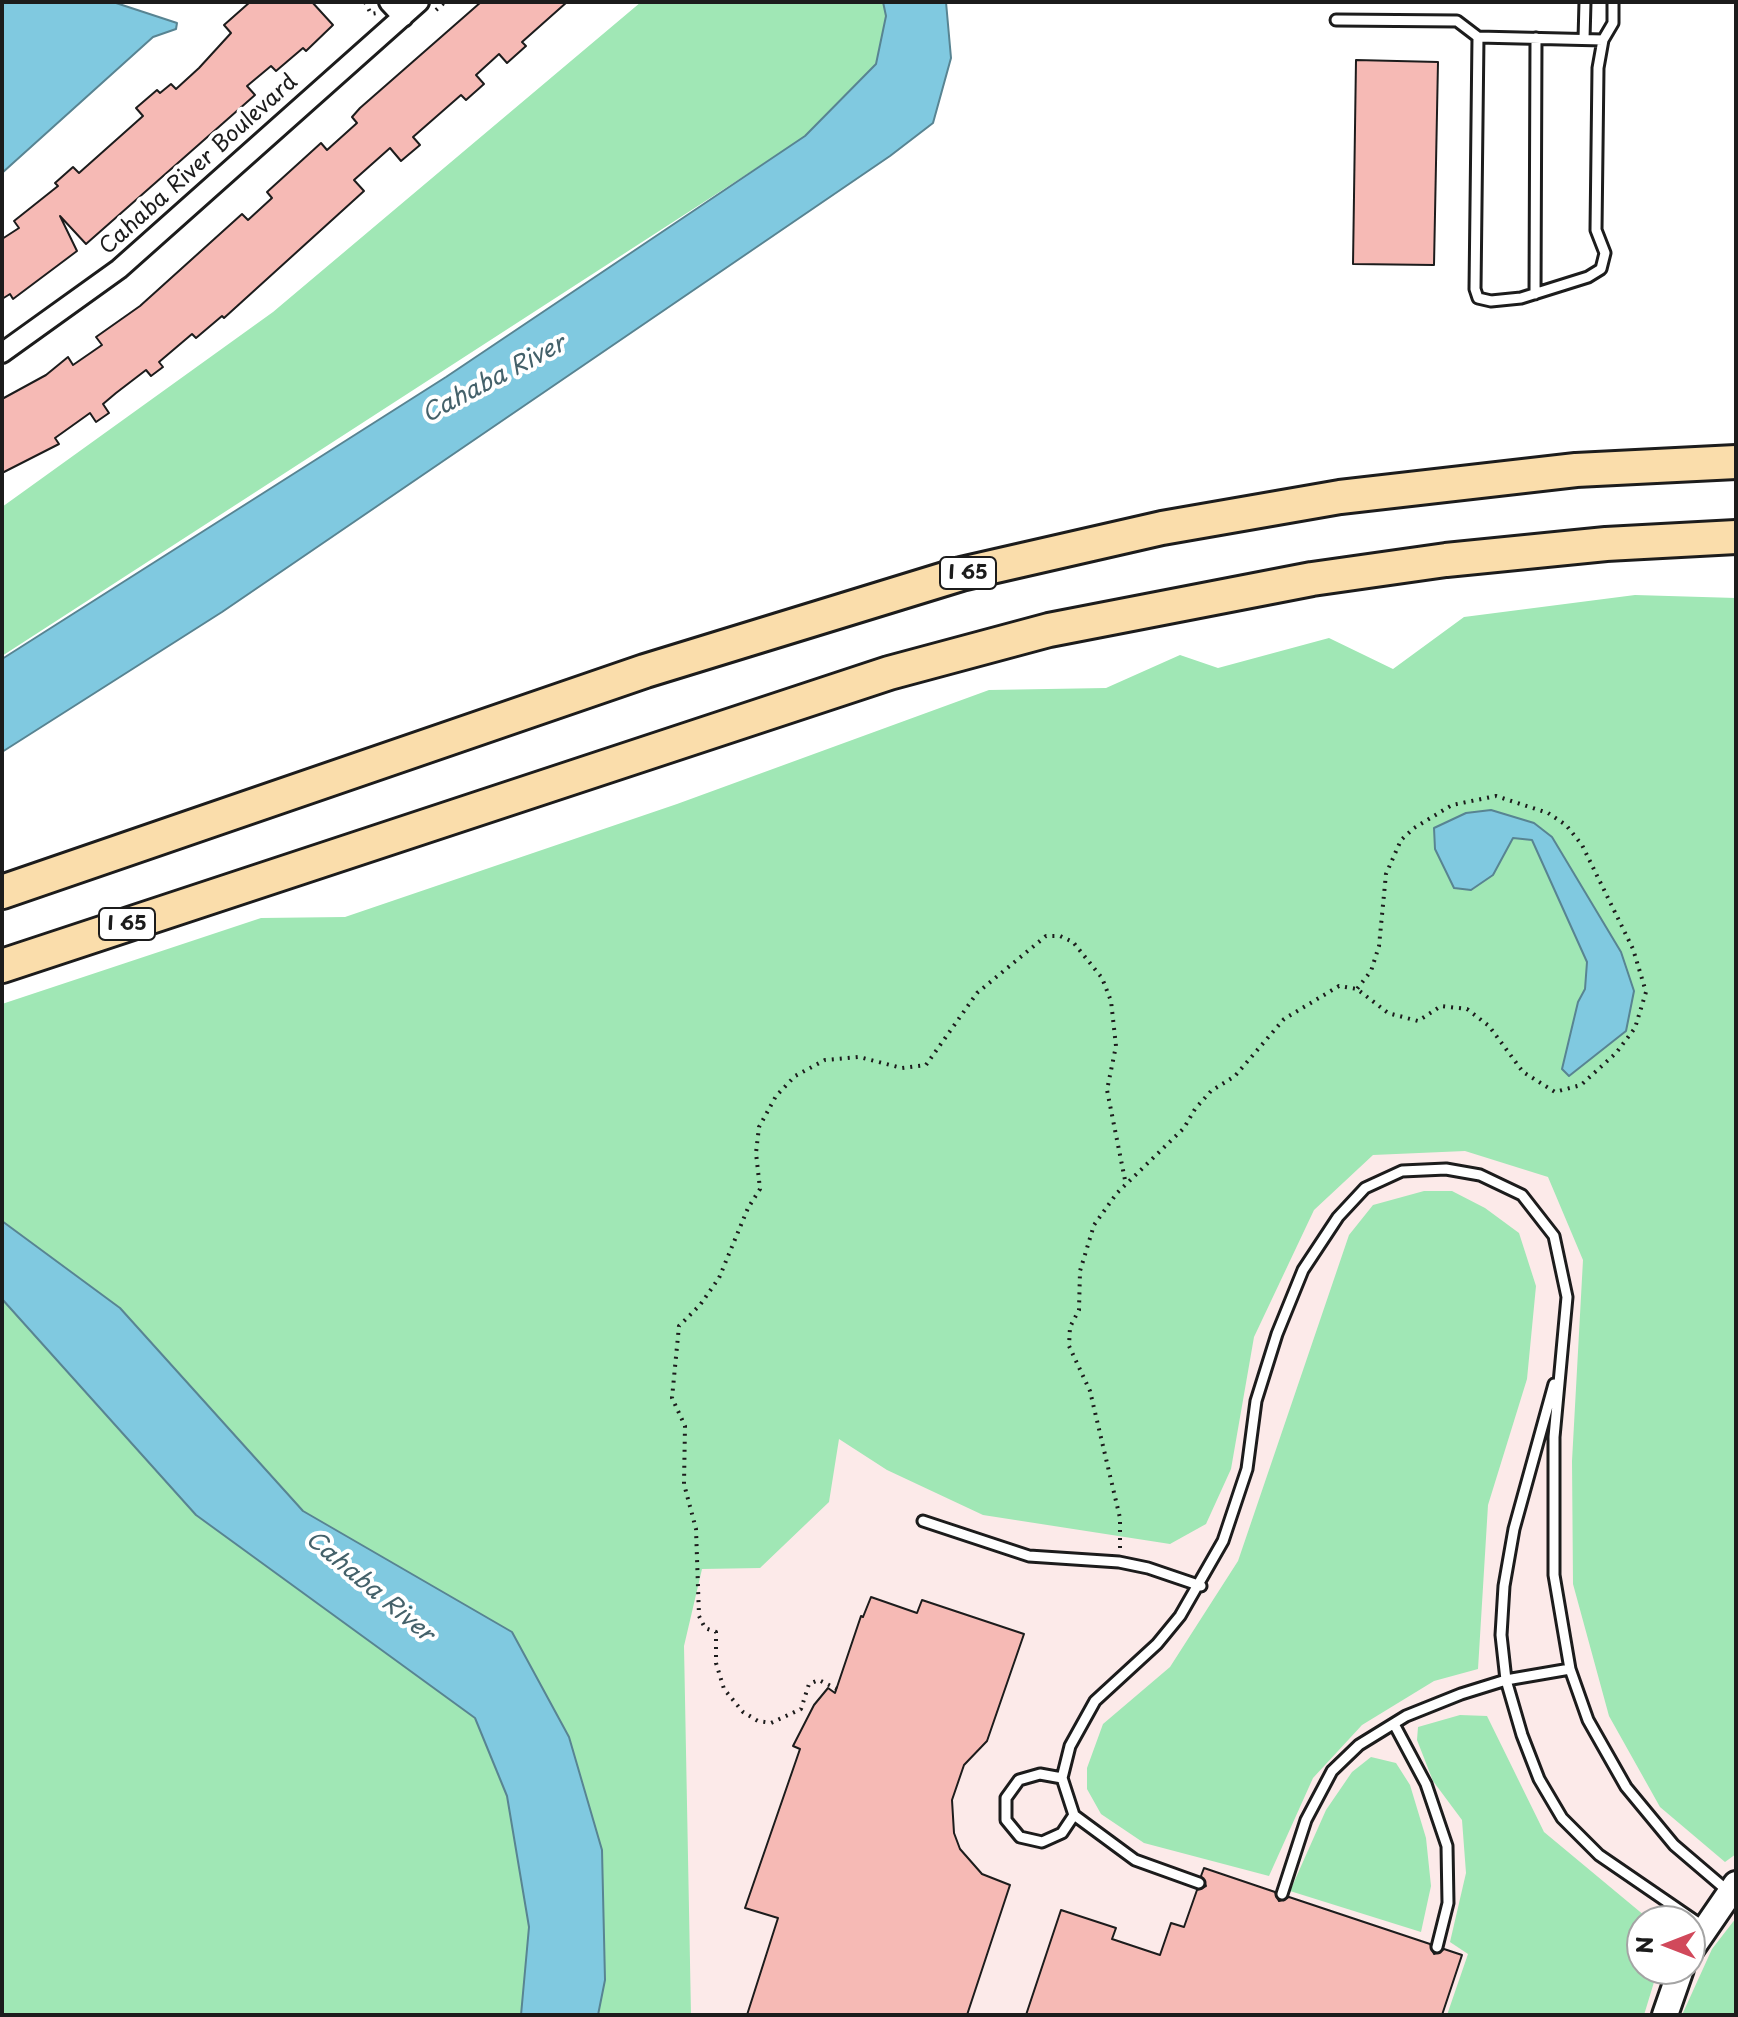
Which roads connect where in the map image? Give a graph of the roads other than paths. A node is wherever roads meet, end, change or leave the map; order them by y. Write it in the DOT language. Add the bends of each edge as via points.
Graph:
graph roads {
  1 [pos="389,2"];
  2 [pos="419,2"];
  3 [pos="1585,2"];
  4 [pos="1613,2"];
  5 [pos="403,17"];
  6 [pos="1336,20"];
  7 [pos="1478,37"];
  8 [pos="1536,38"];
  9 [pos="1584,39"];
  10 [pos="1603,40"];
  11 [pos="1535,294"];
  12 [pos="2,353"];
  13 [pos="1736,462"];
  14 [pos="1736,537"];
  15 [pos="2,892"];
  16 [pos="2,966"];
  17 [pos="1561,1358"];
  18 [pos="923,1521"];
  19 [pos="1201,1586"];
  20 [pos="1570,1669"];
  21 [pos="1506,1680"];
  22 [pos="1394,1724"];
  23 [pos="1062,1778"];
  24 [pos="1074,1815"];
  25 [pos="1199,1883"];
  26 [pos="1732,1888"];
  27 [pos="1282,1894"];
  28 [pos="1672,1905"];
  29 [pos="1706,1924"];
  30 [pos="1437,1947"];
  31 [pos="1675,1985"];
  32 [pos="1665,2015"];
  1 -- 5 [label="street"];
  2 -- 5 [label="street, Cahaba River Boulevard"];
  3 -- 9 [label="lane"];
  4 -- 10 [label="lane" via="1613,23"];
  5 -- 12 [label="street, Cahaba River Boulevard" via="119,269"];
  6 -- 7 [label="lane" via="1457,21"];
  7 -- 8 [label="lane"];
  7 -- 11 [label="lane" via="1475,289 1478,298 1491,301"];
  8 -- 9 [label="lane"];
  8 -- 11 [label="lane"];
  9 -- 10 [label="lane"];
  10 -- 11 [label="lane" via="1596,230 1605,253 1601,269"];
  13 -- 15 [label="highway, I 65" via="1452,482 1257,510 961,574 744,638"];
  14 -- 16 [label="highway, I 65" via="1431,562 1312,579 1049,630 889,673"];
  17 -- 19 [label="lane" via="1567,1297 1554,1236 1522,1195 1480,1175 1446,1169 1402,1171 1365,1188 1338,1217 1303,1270 1256,1401 1237,1507"];
  17 -- 20 [label="lane" via="1554,1437 1554,1575"];
  17 -- 21 [label="lane" via="1514,1529 1504,1586 1501,1635"];
  18 -- 19 [label="lane" via="1029,1556 1119,1562"];
  19 -- 23 [label="lane" via="1157,1644 1095,1701 1070,1746"];
  20 -- 21 [label="lane"];
  20 -- 26 [label="lane" via="1588,1720 1626,1787 1674,1845"];
  21 -- 22 [label="lane"];
  21 -- 28 [label="lane" via="1533,1765 1562,1818 1599,1855"];
  22 -- 27 [label="lane" via="1359,1745 1332,1771 1306,1820"];
  22 -- 30 [label="lane" via="1426,1784 1447,1846 1448,1903"];
  23 -- 24 [label="lane"];
  23 -- 24 [label="lane" via="1040,1774 1019,1780 1006,1798 1006,1820 1020,1837 1042,1842 1062,1833"];
  24 -- 25 [label="lane" via="1135,1860"];
  26 -- 29 [label="street"];
  31 -- 32 [label="street"];
}
